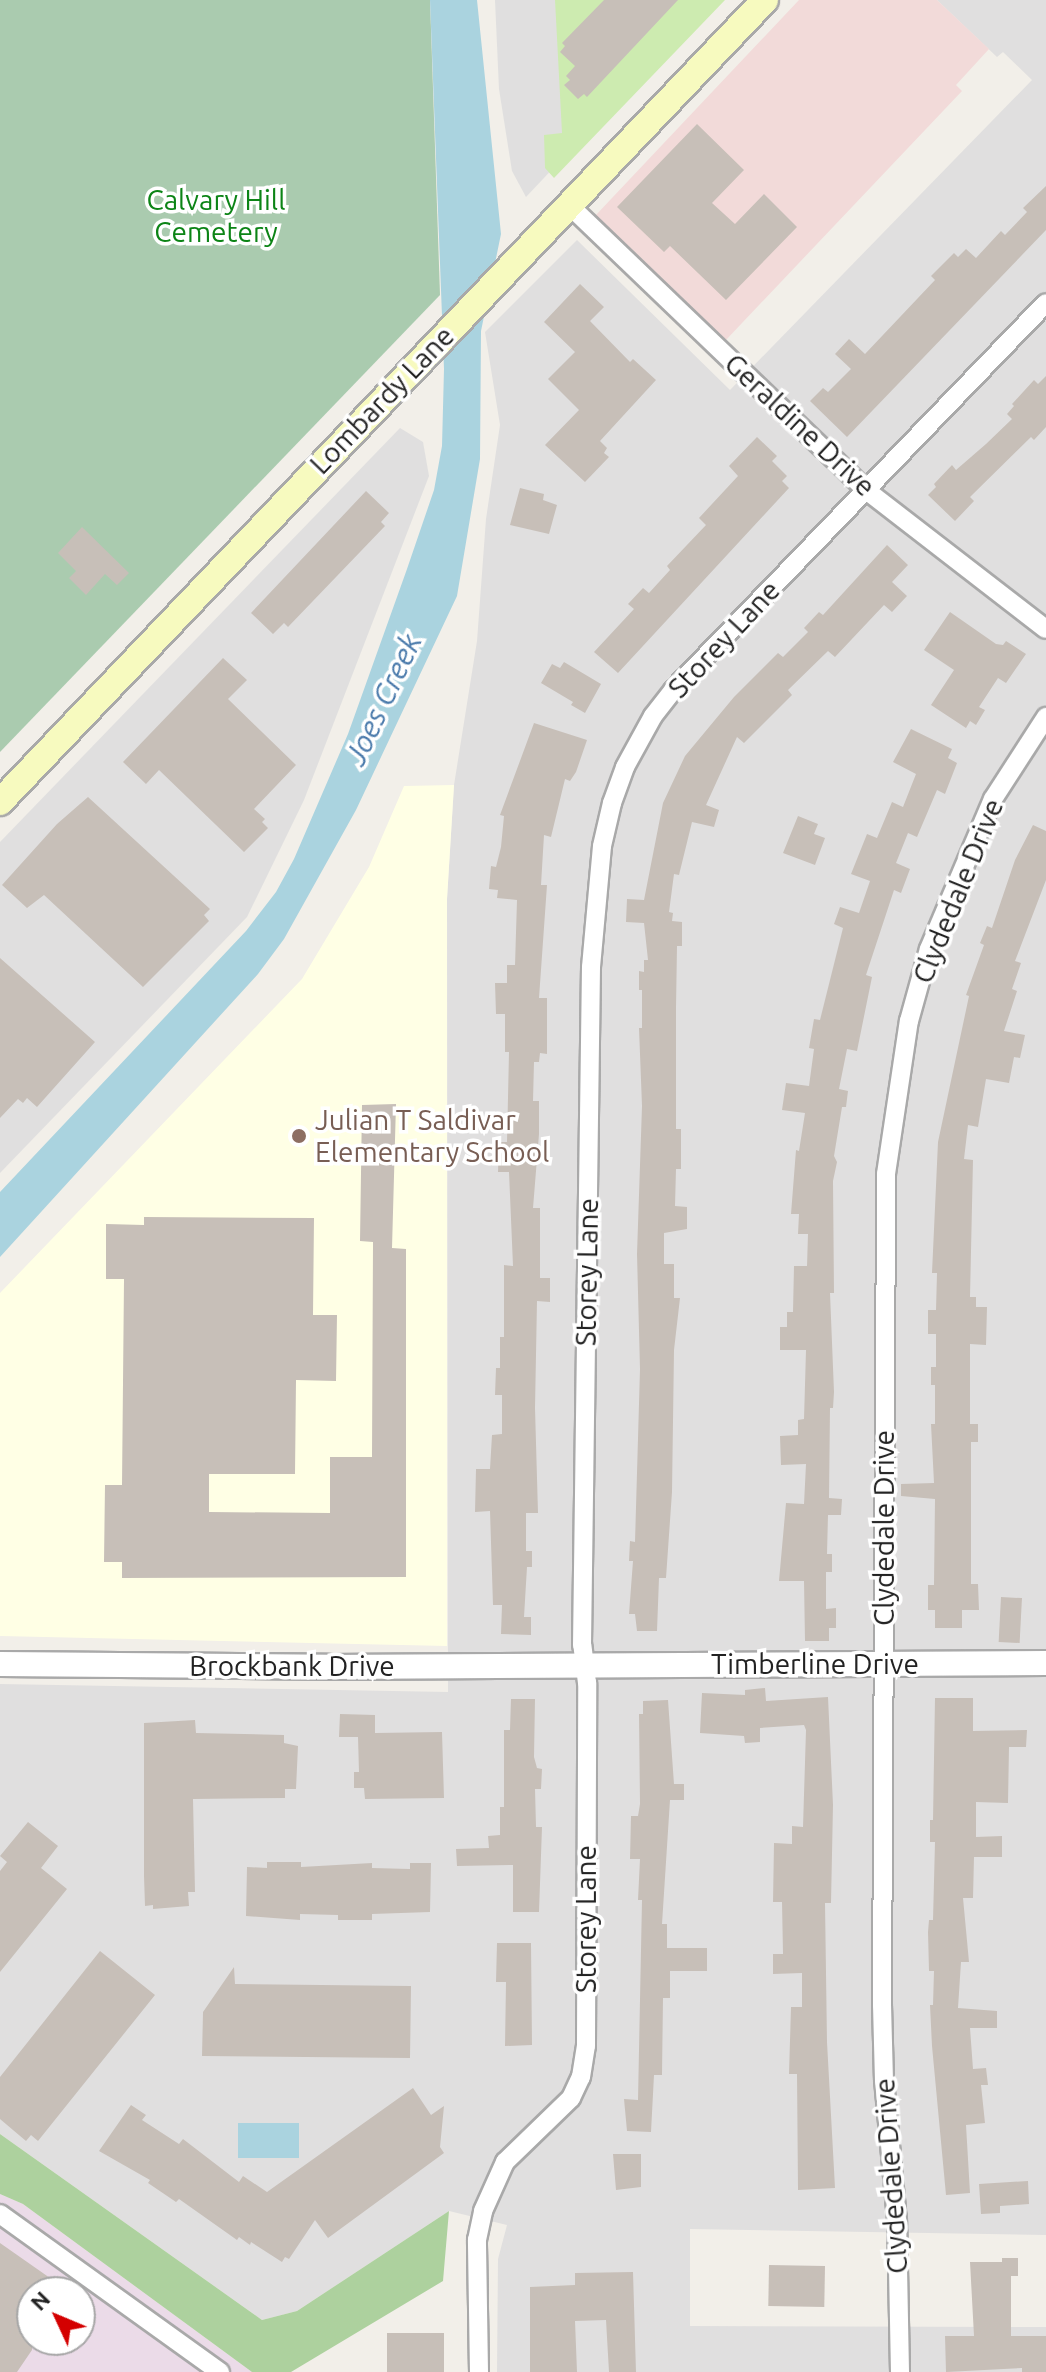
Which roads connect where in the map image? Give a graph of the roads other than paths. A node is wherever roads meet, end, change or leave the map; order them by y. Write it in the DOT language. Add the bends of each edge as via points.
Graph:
graph roads {
  1 [pos="765,0"];
  2 [pos="569,205"];
  3 [pos="1046,303"];
  4 [pos="866,490"];
  5 [pos="1046,629"];
  6 [pos="1046,717"];
  7 [pos="0,802"];
  8 [pos="1046,1663"];
  9 [pos="0,1664"];
  10 [pos="883,1665"];
  11 [pos="585,1666"];
  12 [pos="0,2214"];
  13 [pos="220,2372"];
  14 [pos="479,2372"];
  15 [pos="900,2372"];
  1 -- 2 [label="main road, Lombardy Lane"];
  2 -- 4 [label="street, Geraldine Drive"];
  2 -- 7 [label="main road, Lombardy Lane"];
  3 -- 4 [label="street, Storey Lane"];
  4 -- 5 [label="street, Geraldine Drive"];
  4 -- 11 [label="street, Storey Lane" via="653,716 625,767 605,832 591,967"];
  6 -- 10 [label="street, Clydedale Drive" via="993,799 940,920 909,1021 895,1099 884,1251"];
  8 -- 10 [label="street, Timberline Drive"];
  9 -- 11 [label="street, Brockbank Drive"];
  10 -- 11 [label="street, Timberline Drive"];
  10 -- 15 [label="street, Clydedale Drive" via="882,2005 897,2220"];
  11 -- 14 [label="street, Storey Lane" via="586,2046 571,2098 505,2162 483,2211 477,2240"];
  12 -- 13 [label="street"];
}
